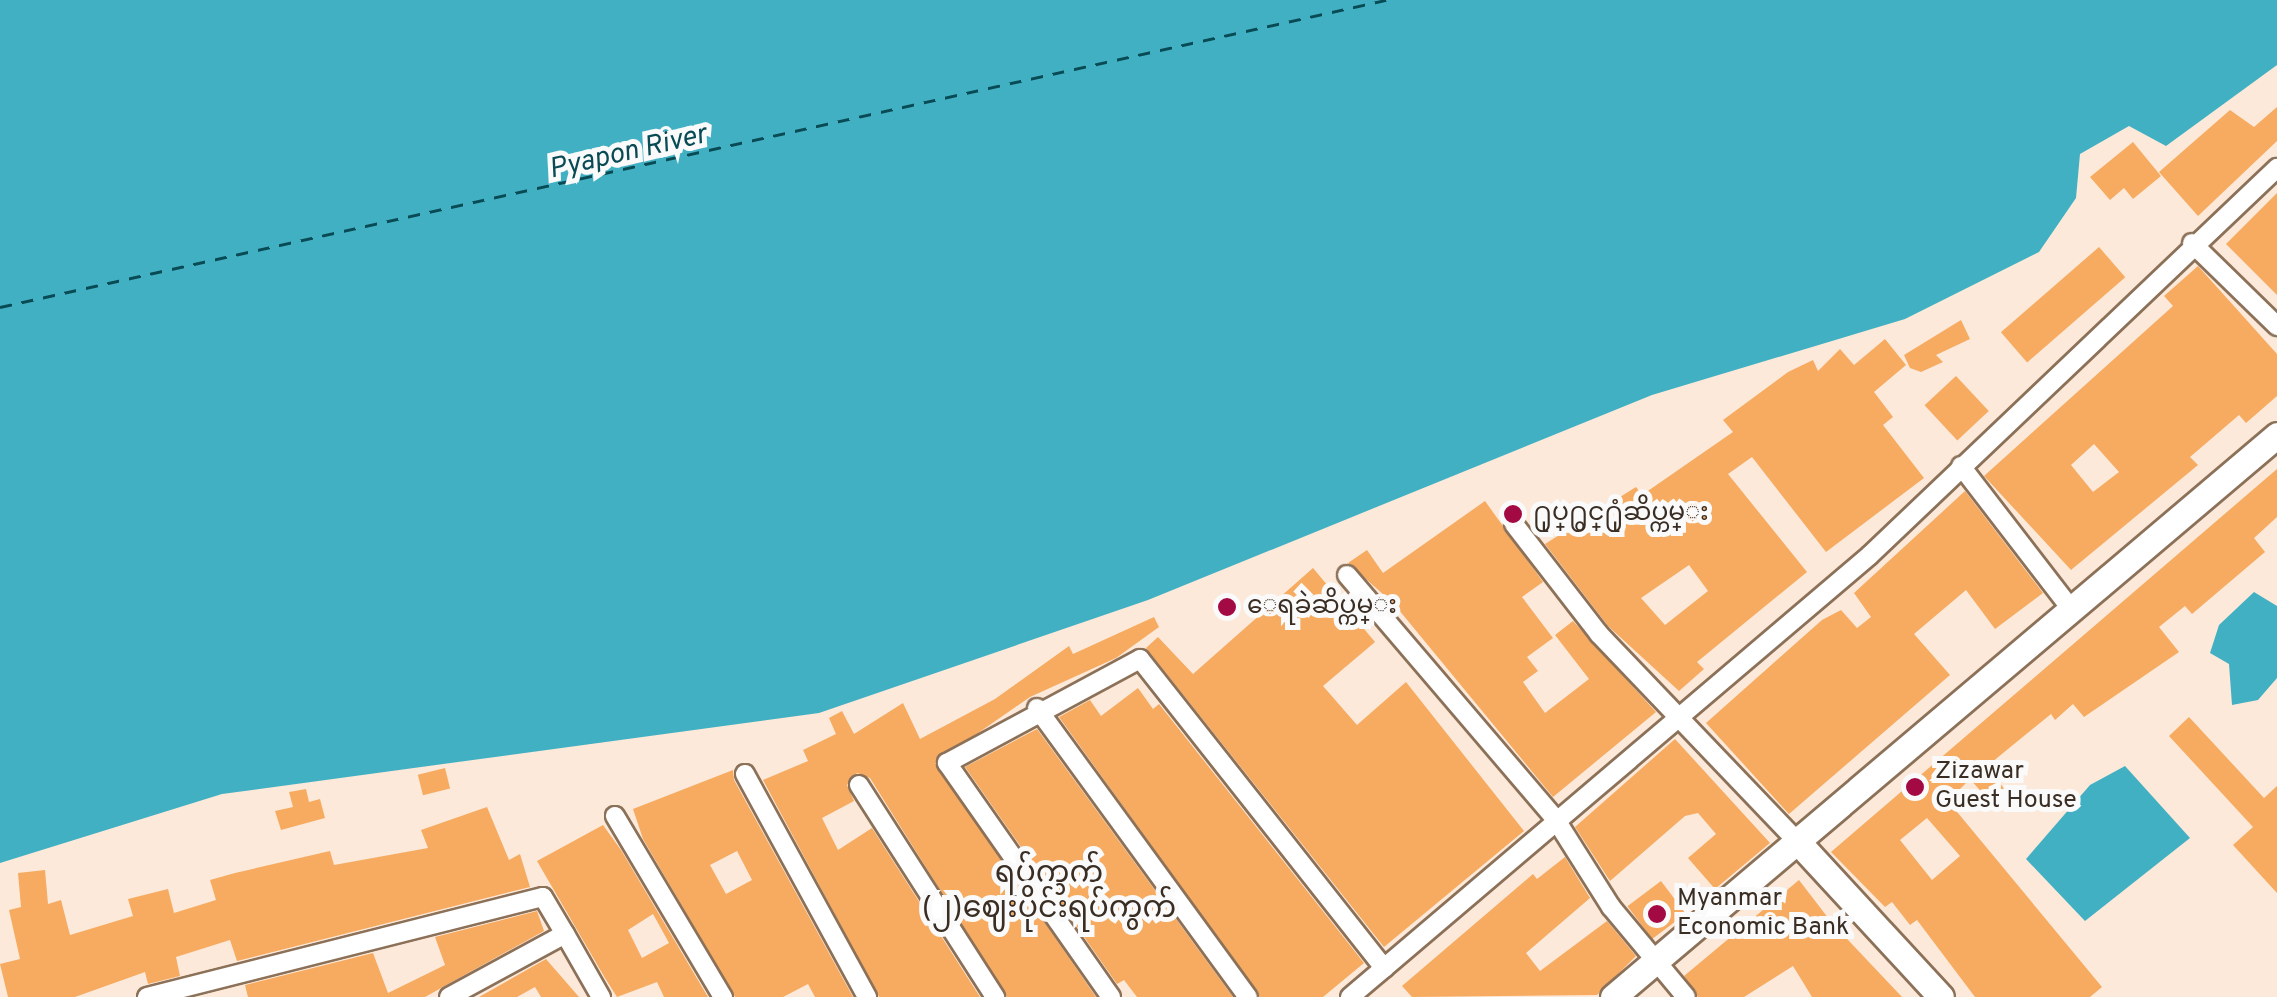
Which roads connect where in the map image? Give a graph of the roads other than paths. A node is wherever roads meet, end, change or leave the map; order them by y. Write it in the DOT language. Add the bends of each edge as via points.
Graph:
graph roads {
  1 [pos="2277,168"];
  2 [pos="2192,243"];
  3 [pos="2277,326"];
  4 [pos="2277,435"];
  5 [pos="1961,466"];
  6 [pos="1514,524"];
  7 [pos="1347,575"];
  8 [pos="2071,610"];
  9 [pos="1037,708"];
  10 [pos="1678,718"];
  11 [pos="745,774"];
  12 [pos="859,784"];
  13 [pos="615,816"];
  14 [pos="1556,820"];
  15 [pos="1797,841"];
  16 [pos="565,934"];
  17 [pos="1654,958"];
  18 [pos="1384,968"];
  19 [pos="147,997"];
  20 [pos="449,997"];
  21 [pos="601,997"];
  22 [pos="724,997"];
  23 [pos="867,997"];
  24 [pos="994,997"];
  25 [pos="1111,997"];
  26 [pos="1248,997"];
  27 [pos="1350,997"];
  28 [pos="1613,997"];
  29 [pos="1686,997"];
  30 [pos="1942,997"];
  1 -- 2 [label="street"];
  2 -- 3 [label="street"];
  2 -- 5 [label="street"];
  4 -- 8 [label="main road"];
  5 -- 8 [label="street"];
  5 -- 10 [label="street"];
  6 -- 10 [label="street" via="1599,634"];
  7 -- 14 [label="street"];
  8 -- 15 [label="main road"];
  9 -- 18 [label="street" via="1140,659"];
  9 -- 25 [label="street" via="947,763"];
  9 -- 26 [label="street"];
  10 -- 14 [label="street"];
  10 -- 15 [label="street"];
  11 -- 23 [label="street"];
  12 -- 24 [label="street"];
  13 -- 22 [label="street"];
  14 -- 17 [label="street"];
  14 -- 18 [label="street"];
  15 -- 17 [label="main road"];
  15 -- 30 [label="main road"];
  16 -- 19 [label="street" via="543,896"];
  16 -- 20 [label="street"];
  16 -- 21 [label="street"];
  17 -- 28 [label="main road"];
  17 -- 29 [label="street"];
  18 -- 27 [label="street"];
}
